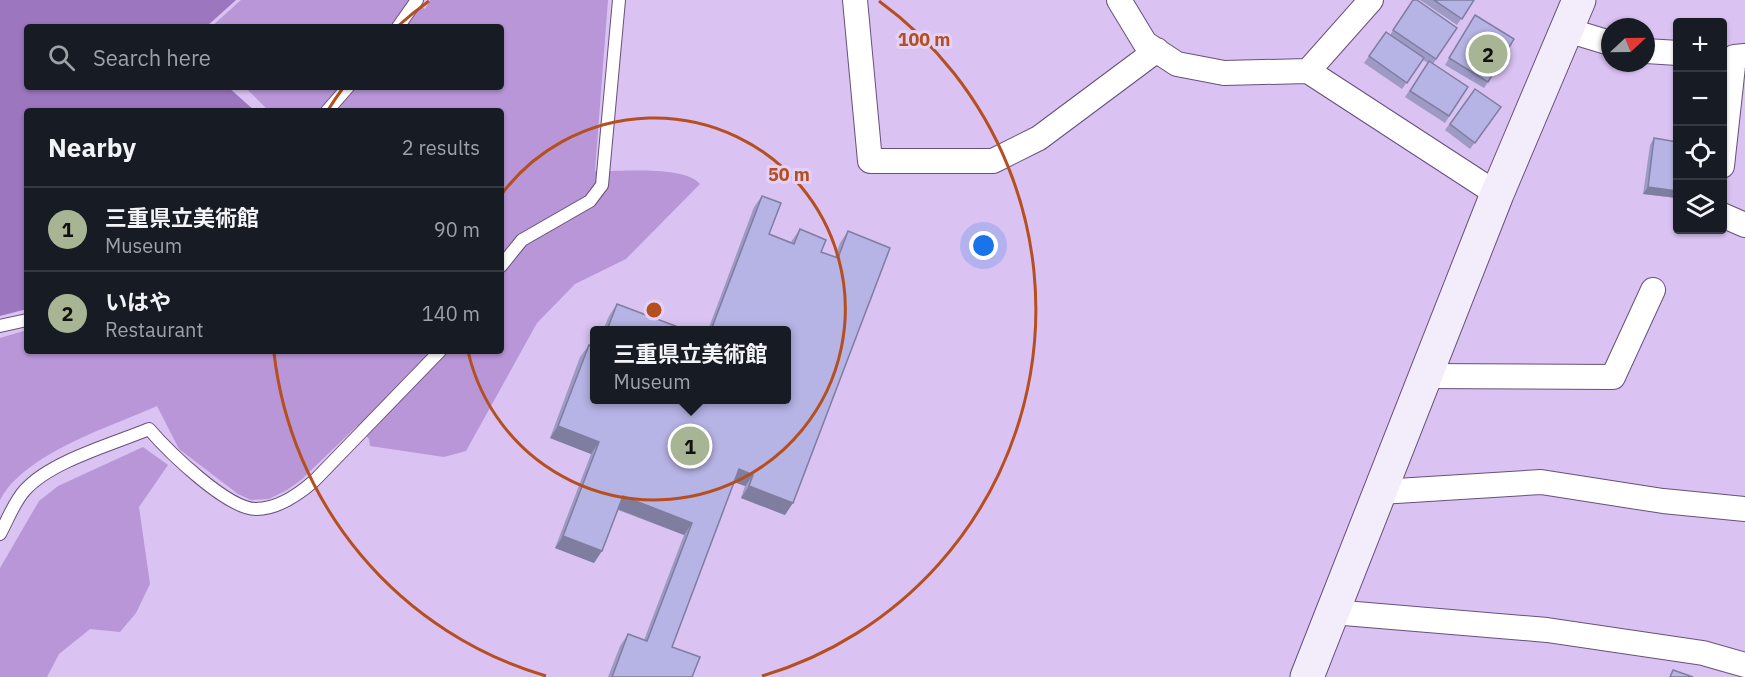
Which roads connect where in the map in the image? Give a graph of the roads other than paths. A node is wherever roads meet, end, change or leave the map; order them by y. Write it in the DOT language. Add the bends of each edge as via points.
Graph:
graph roads {
  1 [pos="417,0"];
  2 [pos="619,0"];
  3 [pos="855,0"];
  4 [pos="1119,0"];
  5 [pos="1371,0"];
  6 [pos="1579,0"];
  7 [pos="400,24"];
  8 [pos="1567,30"];
  9 [pos="1601,40"];
  10 [pos="1157,50"];
  11 [pos="1655,52"];
  12 [pos="1673,54"];
  13 [pos="1734,57"];
  14 [pos="1308,70"];
  15 [pos="345,90"];
  16 [pos="330,108"];
  17 [pos="1726,126"];
  18 [pos="1497,194"];
  19 [pos="1727,217"];
  20 [pos="1745,225"];
  21 [pos="504,262"];
  22 [pos="1653,290"];
  23 [pos="24,321"];
  24 [pos="0,326"];
  25 [pos="437,354"];
  26 [pos="1424,376"];
  27 [pos="1380,492"];
  28 [pos="1745,509"];
  29 [pos="0,534"];
  30 [pos="1332,612"];
  31 [pos="1745,665"];
  32 [pos="1307,677"];
  1 -- 7 [label="lane"];
  2 -- 21 [label="lane" via="602,185 590,201 522,240"];
  3 -- 10 [label="street" via="870,161 993,160 1039,138"];
  4 -- 10 [label="street" via="1145,43"];
  5 -- 14 [label="street"];
  6 -- 8 [label="street"];
  8 -- 9 [label="street"];
  8 -- 18 [label="street"];
  10 -- 14 [label="street" via="1177,64 1224,73"];
  11 -- 12 [label="street"];
  13 -- 17 [label="street"];
  14 -- 18 [label="street"];
  15 -- 16 [label="lane"];
  18 -- 26 [label="street"];
  19 -- 20 [label="street"];
  22 -- 26 [label="street" via="1613,377"];
  23 -- 24 [label="lane"];
  25 -- 29 [label="lane" via="314,481 300,494 277,505 252,509 230,500 172,456 149,429 57,467 36,481 18,500"];
  26 -- 27 [label="street"];
  27 -- 28 [label="street" via="1541,482"];
  27 -- 30 [label="street"];
  30 -- 31 [label="street" via="1547,630 1703,653"];
  30 -- 32 [label="street"];
}
